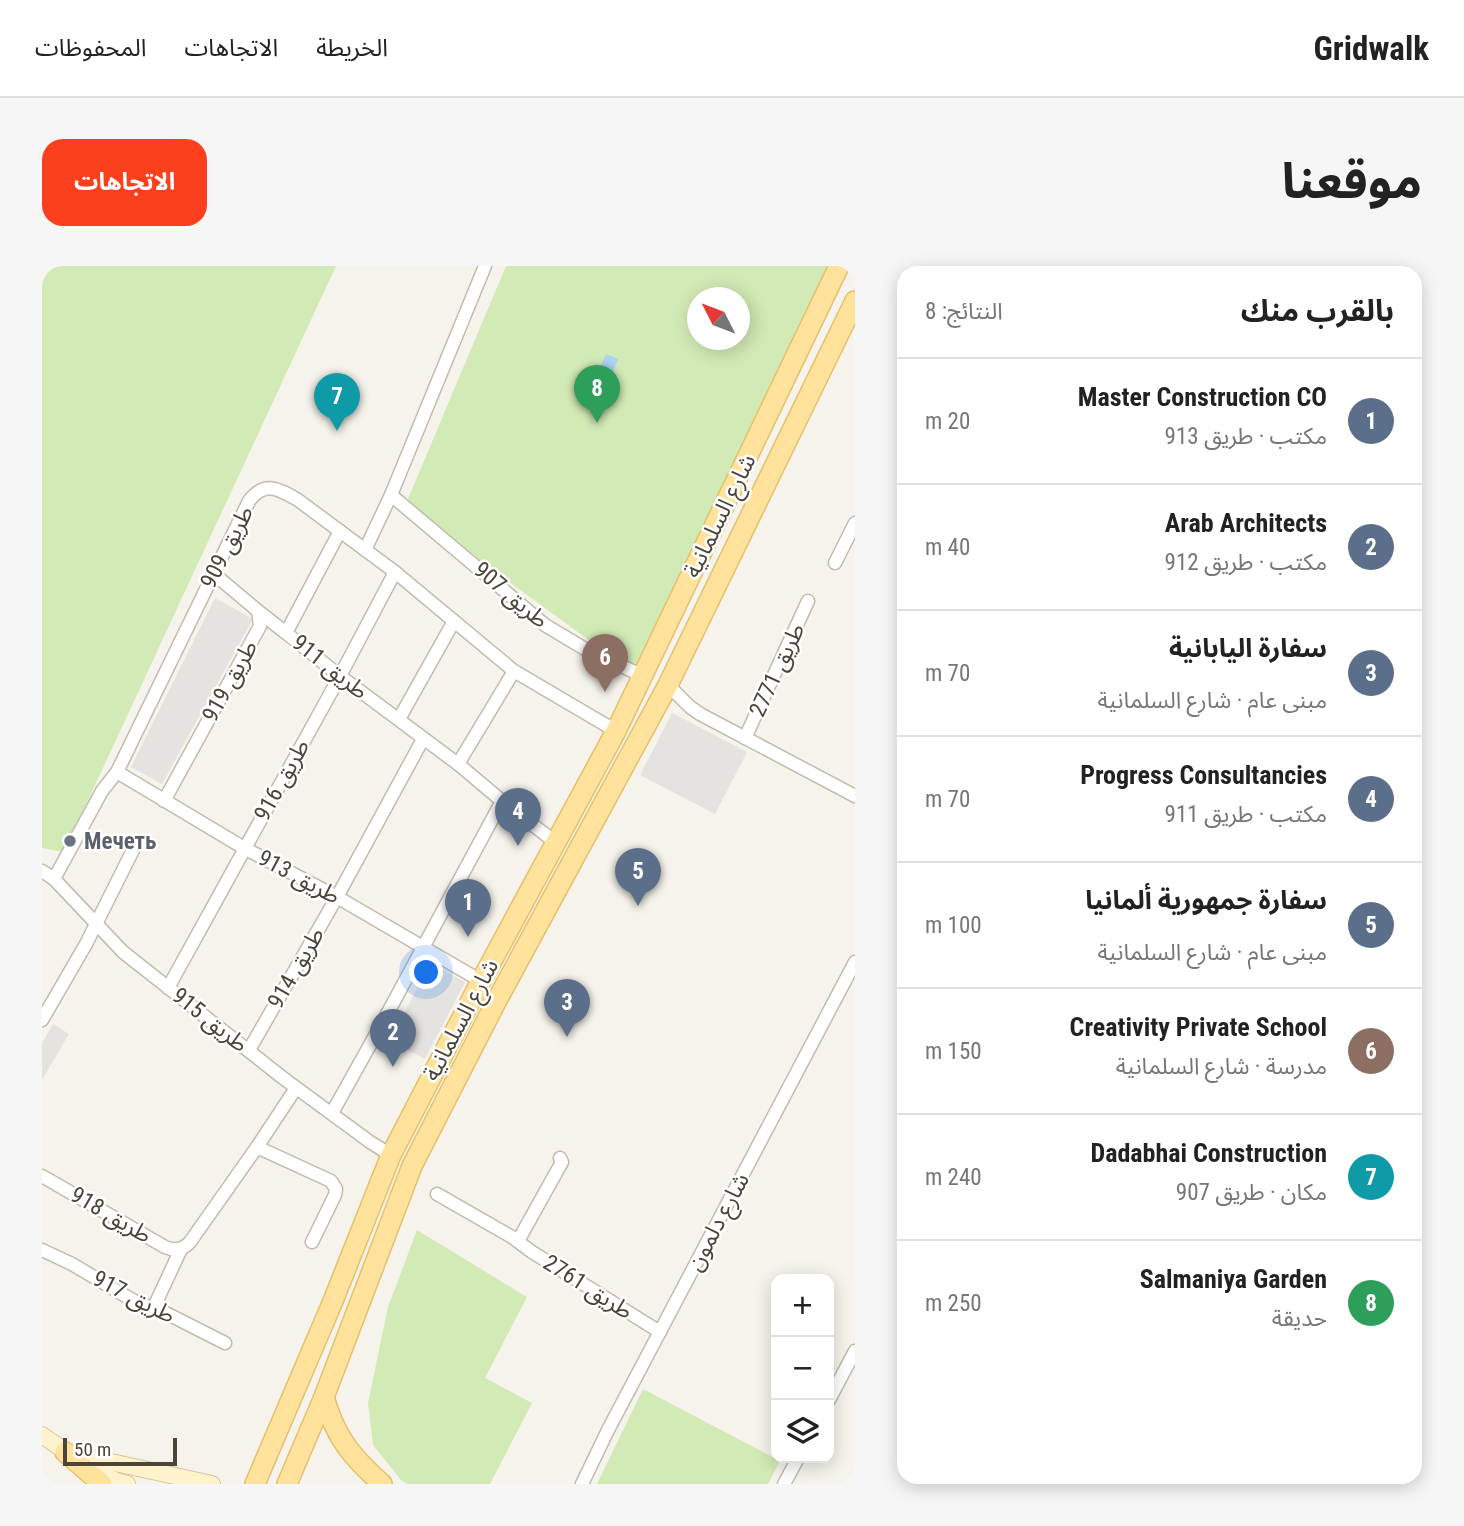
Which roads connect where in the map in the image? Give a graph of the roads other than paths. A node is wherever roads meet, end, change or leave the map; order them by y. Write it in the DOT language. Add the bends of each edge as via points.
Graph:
graph roads {
  1 [pos="485,266"];
  2 [pos="839,266"];
  3 [pos="855,301"];
  4 [pos="391,495"];
  5 [pos="855,523"];
  6 [pos="340,531"];
  7 [pos="365,550"];
  8 [pos="835,563"];
  9 [pos="395,572"];
  10 [pos="214,574"];
  11 [pos="808,601"];
  12 [pos="258,611"];
  13 [pos="454,621"];
  14 [pos="286,633"];
  15 [pos="514,671"];
  16 [pos="340,676"];
  17 [pos="643,676"];
  18 [pos="668,685"];
  19 [pos="399,719"];
  20 [pos="616,731"];
  21 [pos="745,738"];
  22 [pos="423,740"];
  23 [pos="458,764"];
  24 [pos="117,772"];
  25 [pos="855,796"];
  26 [pos="164,800"];
  27 [pos="502,801"];
  28 [pos="555,842"];
  29 [pos="135,846"];
  30 [pos="244,848"];
  31 [pos="42,871"];
  32 [pos="54,879"];
  33 [pos="337,897"];
  34 [pos="95,923"];
  35 [pos="423,947"];
  36 [pos="855,962"];
  37 [pos="481,981"];
  38 [pos="168,988"];
  39 [pos="42,1020"];
  40 [pos="248,1050"];
  41 [pos="296,1088"];
  42 [pos="332,1113"];
  43 [pos="257,1147"];
  44 [pos="391,1155"];
  45 [pos="42,1176"];
  46 [pos="437,1194"];
  47 [pos="515,1239"];
  48 [pos="312,1242"];
  49 [pos="181,1249"];
  50 [pos="42,1250"];
  51 [pos="154,1307"];
  52 [pos="660,1332"];
  53 [pos="225,1343"];
  54 [pos="855,1351"];
  55 [pos="834,1391"];
  56 [pos="324,1397"];
  57 [pos="42,1435"];
  58 [pos="65,1452"];
  59 [pos="795,1463"];
  60 [pos="102,1484"];
  61 [pos="127,1484"];
  62 [pos="212,1484"];
  63 [pos="255,1484"];
  64 [pos="287,1484"];
  65 [pos="382,1484"];
  66 [pos="582,1484"];
  67 [pos="784,1484"];
  1 -- 4 [label="street"];
  2 -- 17 [label="main road, شارع السلمانية"];
  3 -- 18 [label="main road, شارع السلمانية"];
  4 -- 7 [label="street"];
  4 -- 17 [label="street, طريق 907" via="545,625"];
  5 -- 8 [label="street"];
  6 -- 7 [label="street, طريق 909"];
  6 -- 10 [label="street, طريق 909" via="281,490 263,490 249,501"];
  6 -- 14 [label="street, طريق 911"];
  7 -- 9 [label="street, طريق 909"];
  9 -- 13 [label="street, طريق 909"];
  9 -- 16 [label="street, طريق 916"];
  10 -- 12 [label="street, طريق 919"];
  10 -- 24 [label="street, طريق 909"];
  11 -- 21 [label="street, طريق 2771"];
  12 -- 14 [label="street"];
  12 -- 26 [label="street, طريق 919" via="260,626"];
  13 -- 15 [label="street, طريق 909"];
  13 -- 19 [label="street"];
  14 -- 16 [label="street, طريق 911"];
  15 -- 20 [label="street, طريق 909"];
  15 -- 23 [label="street"];
  16 -- 19 [label="street, طريق 911"];
  16 -- 30 [label="street, طريق 916"];
  17 -- 20 [label="main road, شارع السلمانية"];
  18 -- 21 [label="street, طريق 2771" via="700,714"];
  18 -- 56 [label="main road, شارع السلمانية" via="412,1166"];
  19 -- 22 [label="street, طريق 911"];
  20 -- 28 [label="main road, شارع السلمانية"];
  21 -- 25 [label="street, طريق 2771"];
  22 -- 23 [label="street, طريق 911"];
  22 -- 33 [label="street, طريق 914"];
  23 -- 27 [label="street, طريق 911"];
  24 -- 26 [label="street, طريق 913"];
  24 -- 32 [label="street, طريق 909"];
  26 -- 30 [label="street, طريق 913"];
  27 -- 28 [label="street, طريق 911"];
  27 -- 35 [label="street"];
  28 -- 37 [label="main road, شارع السلمانية"];
  29 -- 34 [label="street"];
  30 -- 33 [label="street, طريق 913"];
  30 -- 38 [label="street, طريق 916"];
  31 -- 32 [label="street, طريق 915"];
  32 -- 34 [label="street, طريق 915"];
  33 -- 35 [label="street, طريق 913"];
  33 -- 40 [label="street, طريق 914"];
  34 -- 38 [label="street, طريق 915"];
  34 -- 39 [label="street"];
  35 -- 37 [label="street, طريق 913"];
  35 -- 42 [label="street"];
  36 -- 52 [label="street, شارع دلمون"];
  37 -- 44 [label="main road, شارع السلمانية"];
  38 -- 40 [label="street, طريق 915"];
  40 -- 41 [label="street, طريق 915"];
  41 -- 42 [label="street, طريق 915"];
  41 -- 43 [label="street, طريق 918"];
  42 -- 44 [label="street, طريق 915"];
  43 -- 48 [label="street" via="335,1185 335,1195"];
  43 -- 49 [label="street, طريق 918"];
  44 -- 63 [label="main road, شارع السلمانية"];
  45 -- 49 [label="street, طريق 918" via="165,1247"];
  46 -- 47 [label="street, طريق 2761"];
  47 -- 47 [label="street, طريق 2761" via="562,1162 562,1159 556,1158"];
  47 -- 52 [label="street, طريق 2761"];
  49 -- 51 [label="street, طريق 918"];
  50 -- 51 [label="street, طريق 917" via="134,1301"];
  51 -- 53 [label="street, طريق 917"];
  52 -- 66 [label="street, شارع دلمون"];
  54 -- 55 [label="street"];
  56 -- 64 [label="main road, شارع السلمانية"];
  56 -- 65 [label="main road" via="330,1418 352,1456"];
  57 -- 58 [label="main road"];
  58 -- 60 [label="main road"];
  58 -- 61 [label="main road"];
  58 -- 62 [label="main road"];
  59 -- 67 [label="street"];
}
